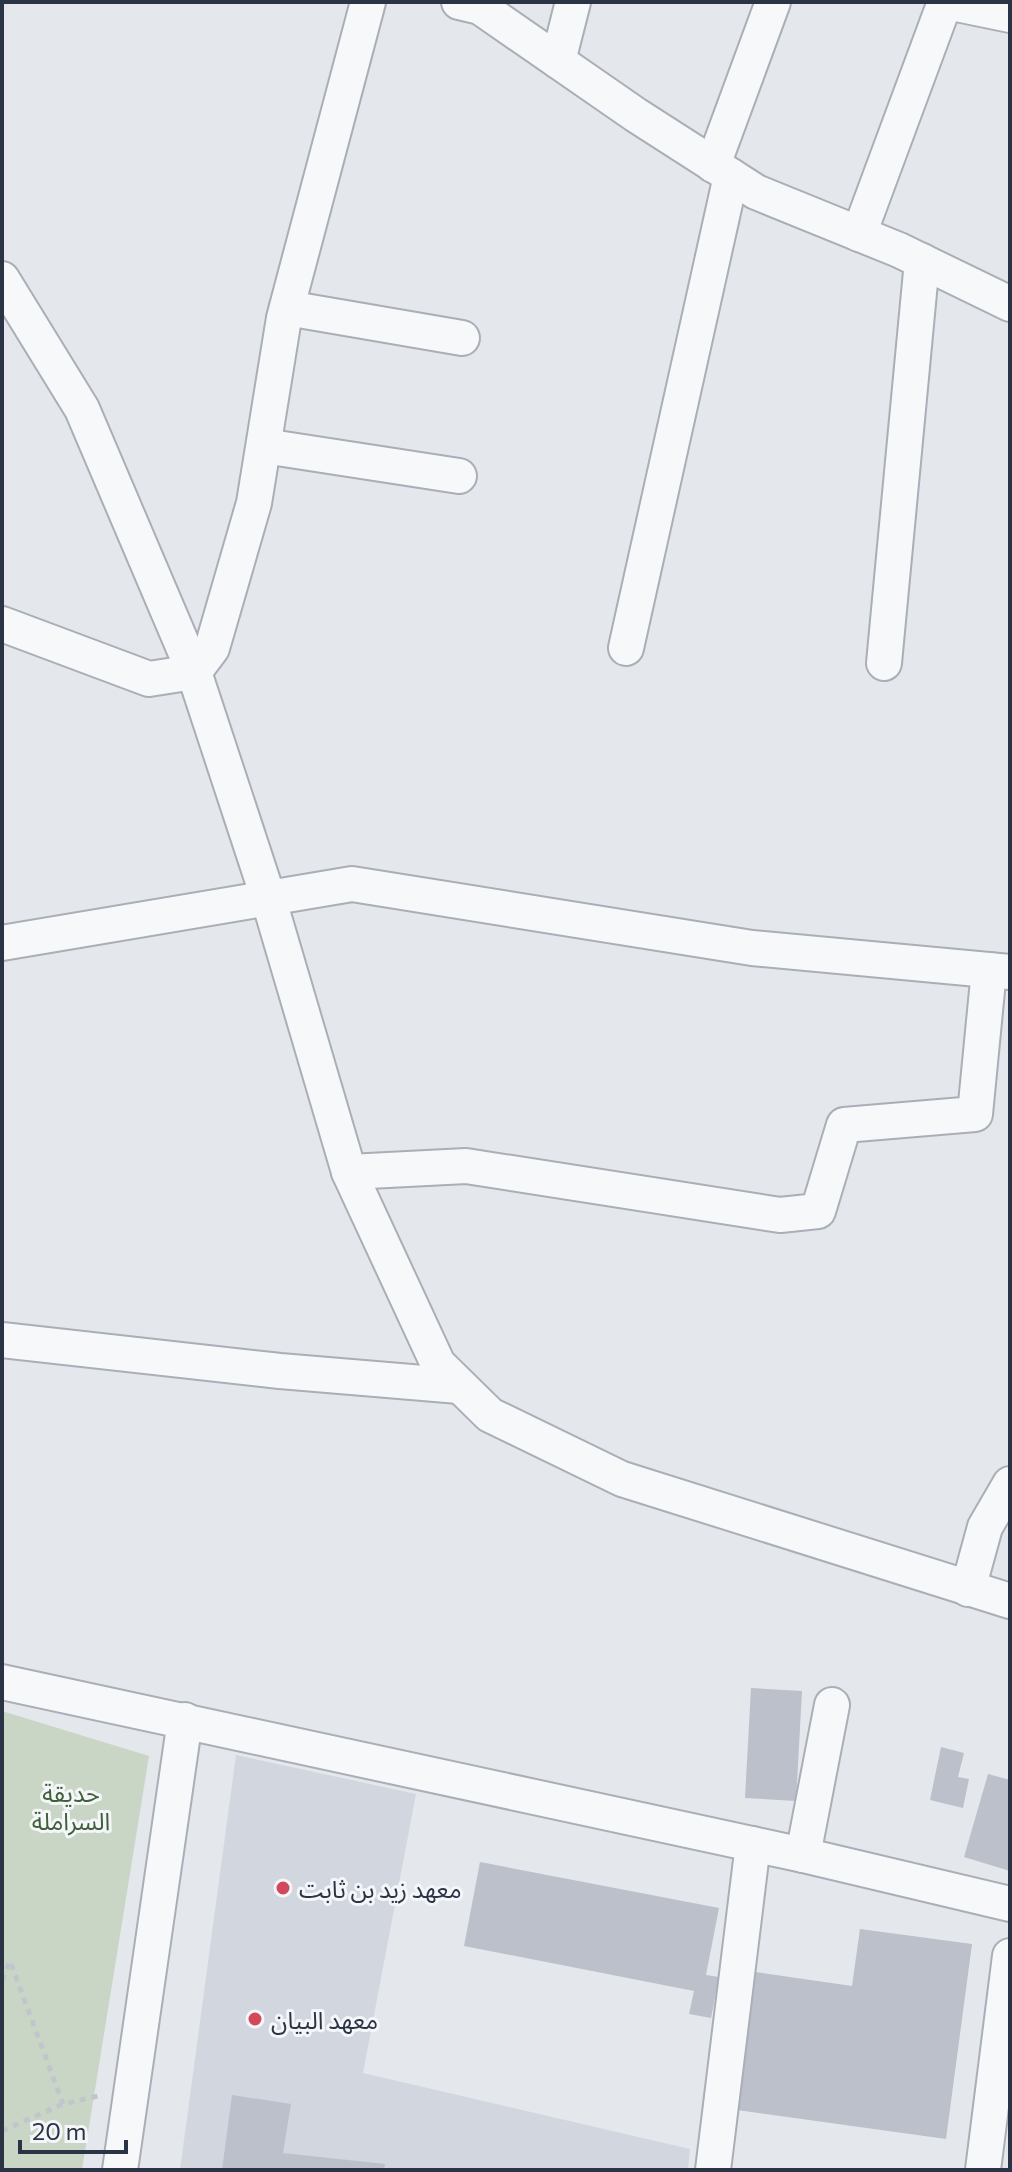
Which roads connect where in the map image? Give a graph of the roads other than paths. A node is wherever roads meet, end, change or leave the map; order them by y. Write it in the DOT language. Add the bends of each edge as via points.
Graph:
graph roads {
  1 [pos="368,2"];
  2 [pos="459,2"];
  3 [pos="573,2"];
  4 [pos="773,2"];
  5 [pos="946,2"];
  6 [pos="1010,15"];
  7 [pos="558,61"];
  8 [pos="722,170"];
  9 [pos="859,234"];
  10 [pos="922,261"];
  11 [pos="2,279"];
  12 [pos="1010,304"];
  13 [pos="287,308"];
  14 [pos="462,338"];
  15 [pos="264,446"];
  16 [pos="459,476"];
  17 [pos="2,624"];
  18 [pos="626,648"];
  19 [pos="884,663"];
  20 [pos="194,672"];
  21 [pos="268,897"];
  22 [pos="2,943"];
  23 [pos="1000,971"];
  24 [pos="349,1172"];
  25 [pos="2,1340"];
  26 [pos="459,1386"];
  27 [pos="1010,1484"];
  28 [pos="968,1589"];
  29 [pos="1010,1601"];
  30 [pos="2,1682"];
  31 [pos="832,1705"];
  32 [pos="185,1720"];
  33 [pos="753,1844"];
  34 [pos="803,1855"];
  35 [pos="1010,1904"];
  36 [pos="1010,1956"];
  37 [pos="120,2170"];
  38 [pos="713,2170"];
  39 [pos="983,2170"];
  1 -- 13 [label="street"];
  2 -- 7 [label="street" via="480,7"];
  3 -- 7 [label="street"];
  4 -- 8 [label="street"];
  5 -- 6 [label="street"];
  5 -- 9 [label="street"];
  7 -- 8 [label="street"];
  8 -- 9 [label="street" via="756,192"];
  8 -- 18 [label="street"];
  9 -- 10 [label="street"];
  10 -- 12 [label="street"];
  10 -- 19 [label="street"];
  11 -- 20 [label="street" via="82,409"];
  13 -- 14 [label="street"];
  13 -- 15 [label="street"];
  15 -- 16 [label="street"];
  15 -- 20 [label="street" via="254,503 212,648"];
  17 -- 20 [label="street" via="149,679"];
  20 -- 21 [label="street"];
  21 -- 22 [label="street"];
  21 -- 23 [label="street" via="352,884 752,948"];
  21 -- 24 [label="street"];
  23 -- 24 [label="street" via="975,1114 844,1125 818,1211 780,1215 466,1166"];
  24 -- 26 [label="street" via="438,1364"];
  25 -- 26 [label="street"];
  26 -- 28 [label="street" via="490,1415 622,1479"];
  27 -- 28 [label="street" via="985,1527"];
  28 -- 29 [label="street"];
  30 -- 32 [label="street"];
  31 -- 34 [label="street"];
  32 -- 33 [label="street"];
  32 -- 37 [label="street"];
  33 -- 34 [label="street"];
  33 -- 38 [label="street"];
  34 -- 35 [label="street"];
  36 -- 39 [label="street"];
}
